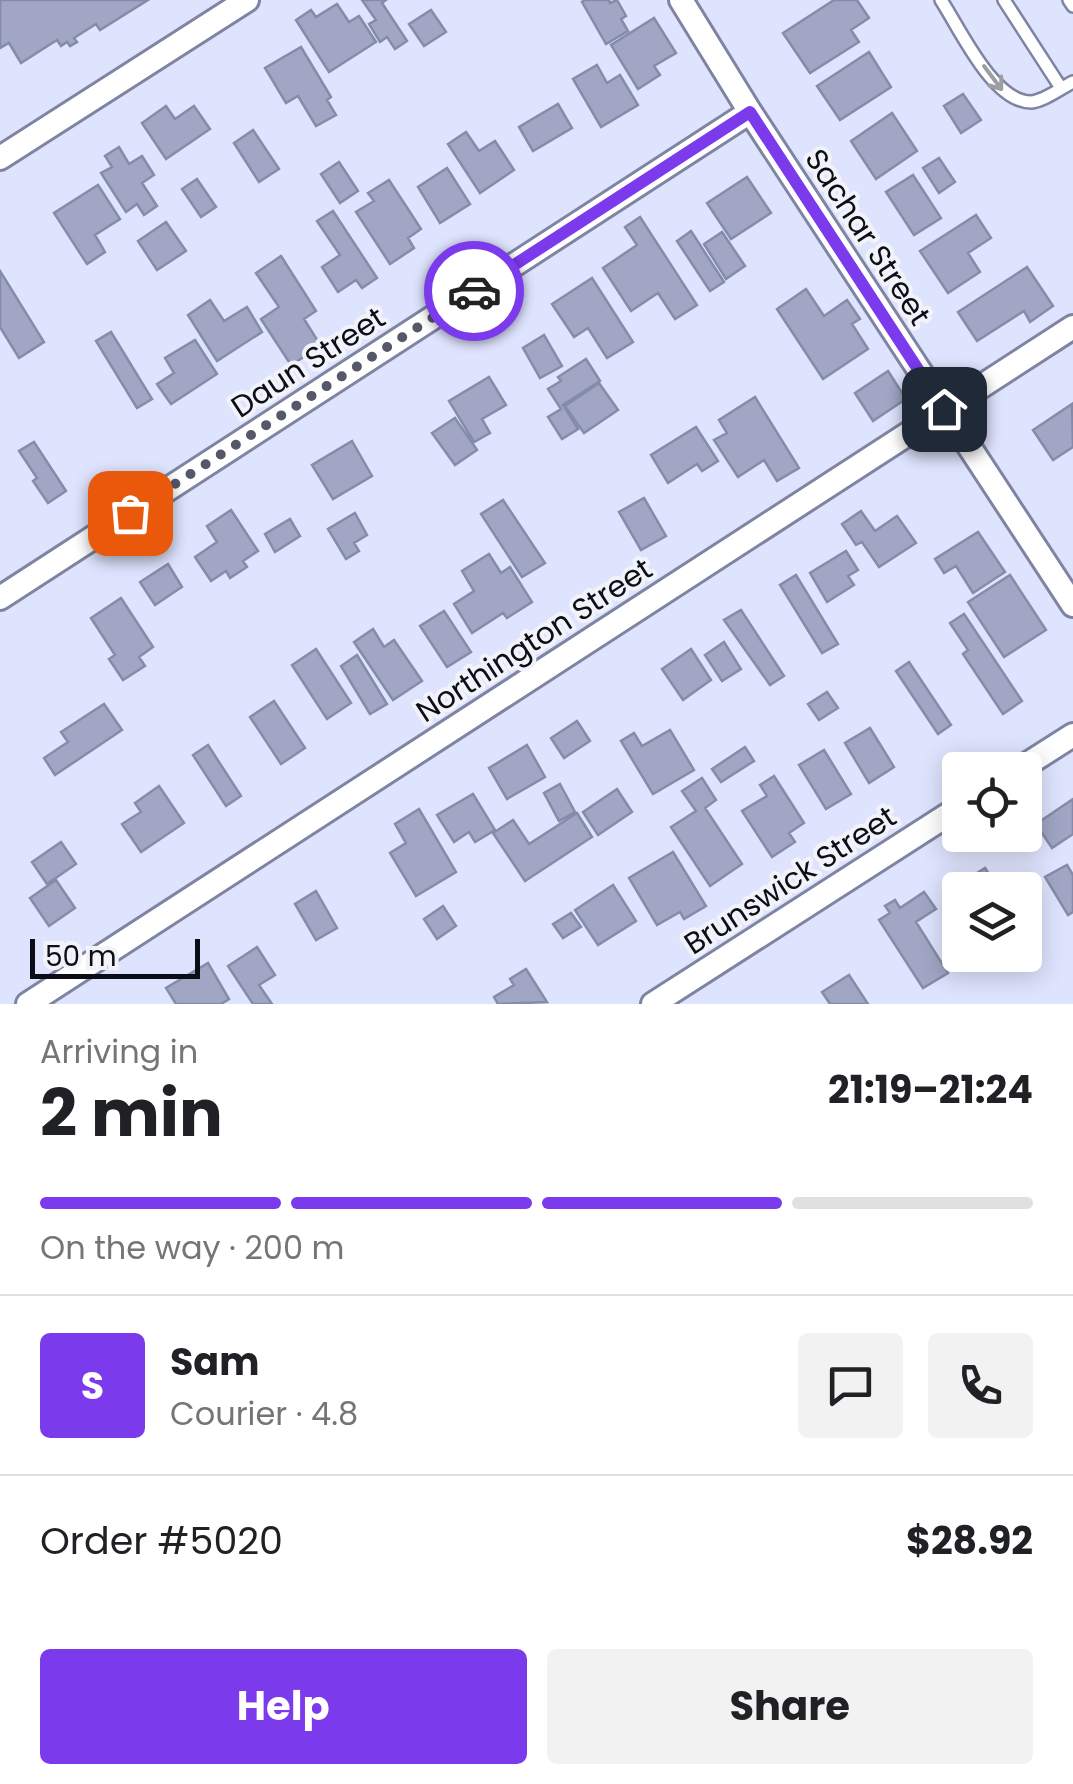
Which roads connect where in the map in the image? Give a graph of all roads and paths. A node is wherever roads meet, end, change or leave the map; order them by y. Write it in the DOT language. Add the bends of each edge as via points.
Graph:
graph roads {
  1 [pos="247,0"];
  2 [pos="681,0"];
  3 [pos="941,0"];
  4 [pos="1004,0"];
  5 [pos="1067,85"];
  6 [pos="750,112"];
  7 [pos="0,158"];
  8 [pos="1073,327"];
  9 [pos="944,409"];
  10 [pos="0,598"];
  11 [pos="1073,604"];
  12 [pos="1073,735"];
  13 [pos="1042,755"];
  14 [pos="942,819"];
  15 [pos="28,1004"];
  16 [pos="653,1004"];
  1 -- 7 [label="street"];
  2 -- 6 [label="street, Sachar Street"];
  3 -- 5 [label="lane, one-way" via="998,88 1013,99 1035,102"];
  4 -- 5 [label="lane"];
  6 -- 9 [label="street, Sachar Street"];
  6 -- 10 [label="street, Daun Street"];
  8 -- 9 [label="street, Northington Street"];
  9 -- 11 [label="street, Sachar Street"];
  9 -- 15 [label="street, Northington Street"];
  12 -- 13 [label="street"];
  14 -- 16 [label="street, Brunswick Street"];
}
